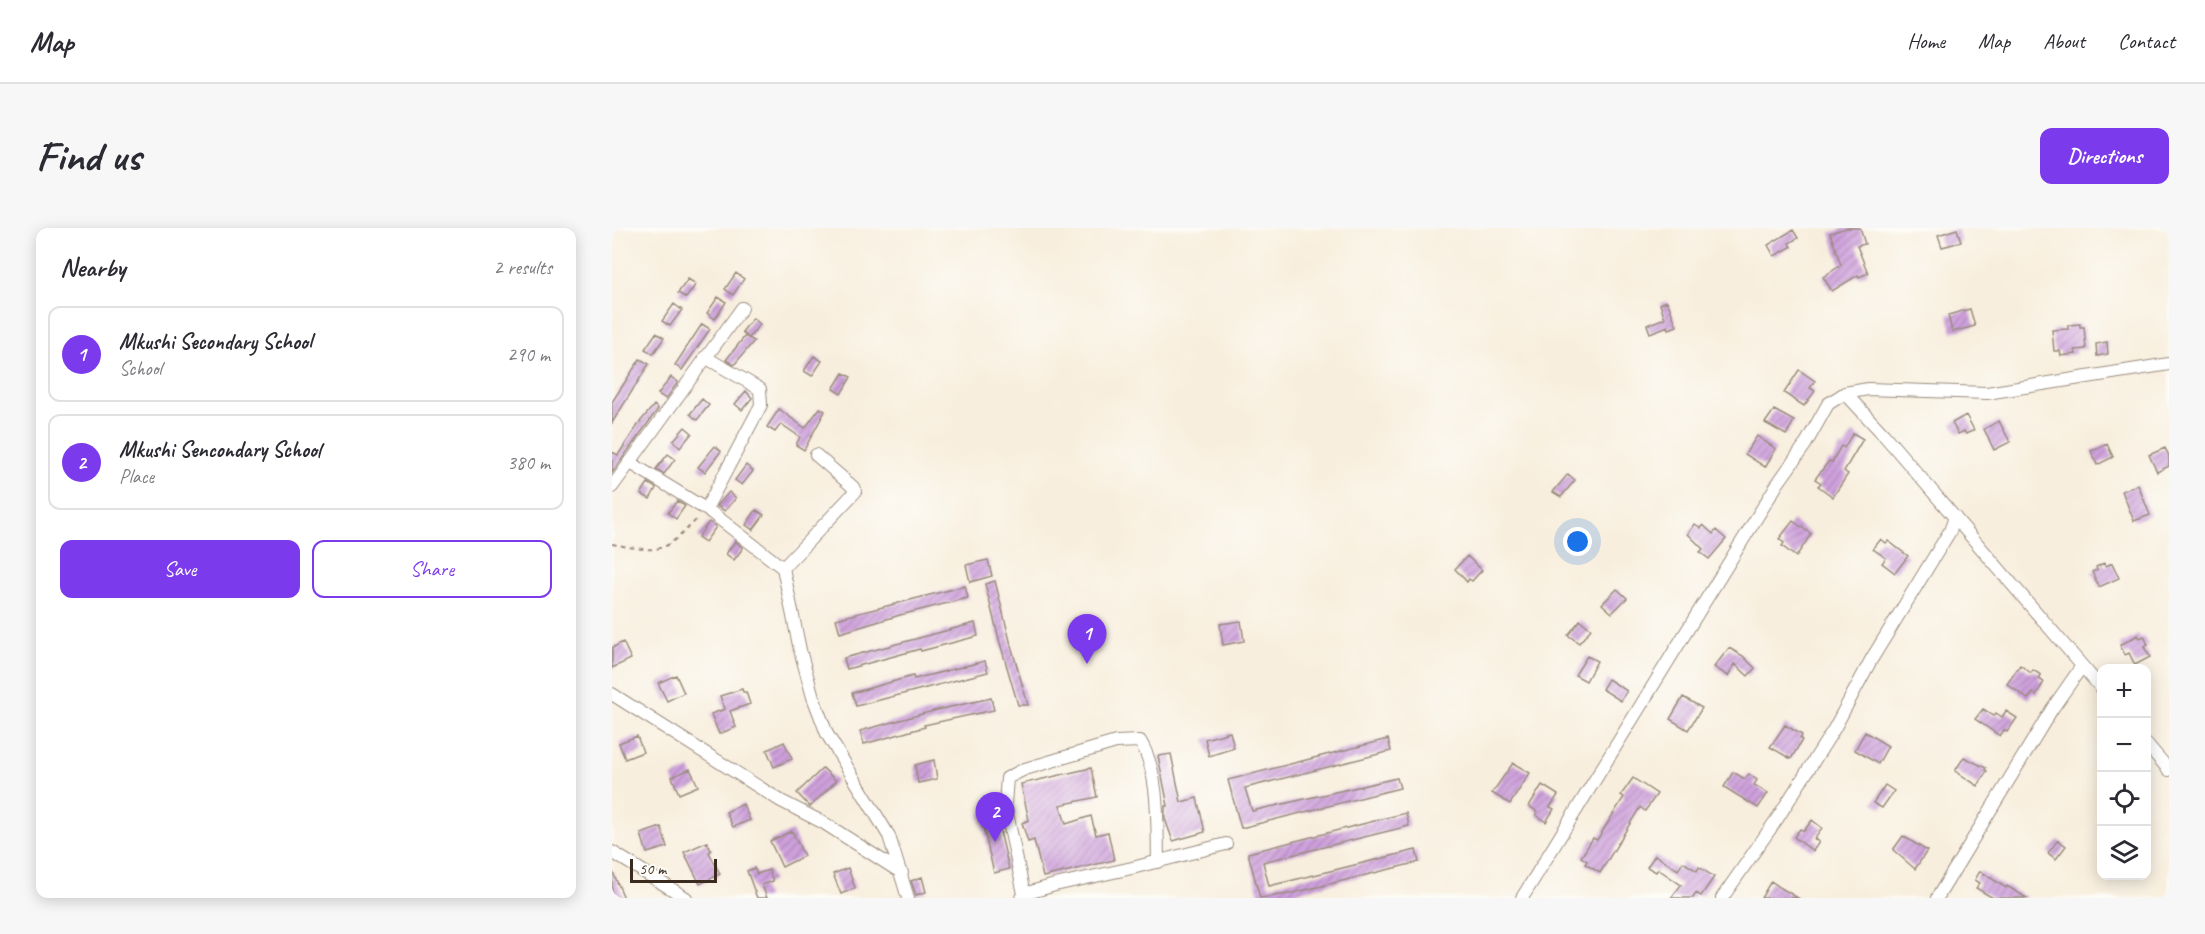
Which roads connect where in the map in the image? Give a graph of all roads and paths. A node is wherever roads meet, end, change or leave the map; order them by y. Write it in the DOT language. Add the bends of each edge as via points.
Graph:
graph roads {
  1 [pos="742,308"];
  2 [pos="705,357"];
  3 [pos="2169,364"];
  4 [pos="1845,393"];
  5 [pos="816,455"];
  6 [pos="629,462"];
  7 [pos="612,487"];
  8 [pos="706,509"];
  9 [pos="1955,517"];
  10 [pos="612,544"];
  11 [pos="783,568"];
  12 [pos="2082,666"];
  13 [pos="2097,683"];
  14 [pos="612,694"];
  15 [pos="2151,749"];
  16 [pos="2169,770"];
  17 [pos="1226,844"];
  18 [pos="612,852"];
  19 [pos="1158,862"];
  20 [pos="902,873"];
  21 [pos="1023,896"];
  22 [pos="686,898"];
  23 [pos="908,898"];
  24 [pos="1522,898"];
  25 [pos="1722,898"];
  26 [pos="1937,898"];
  1 -- 2 [label="street"];
  2 -- 6 [label="street"];
  2 -- 8 [label="street" via="761,393 761,405"];
  3 -- 4 [label="street" via="1987,393 1868,389"];
  4 -- 9 [label="street"];
  4 -- 24 [label="street" via="1828,404 1819,418"];
  5 -- 11 [label="street" via="855,492"];
  6 -- 7 [label="street"];
  6 -- 8 [label="street"];
  8 -- 10 [label="path" via="673,543 657,550"];
  8 -- 11 [label="street"];
  9 -- 12 [label="street"];
  9 -- 25 [label="street" via="1834,729"];
  11 -- 20 [label="street" via="800,650 827,734 889,836"];
  12 -- 13 [label="street"];
  12 -- 26 [label="street"];
  14 -- 20 [label="street"];
  15 -- 16 [label="street"];
  17 -- 19 [label="street"];
  18 -- 22 [label="street"];
  19 -- 21 [label="street"];
  19 -- 21 [label="street" via="1156,801 1148,754 1140,741 1116,742 1007,778 1005,804"];
  20 -- 23 [label="street"];
}
